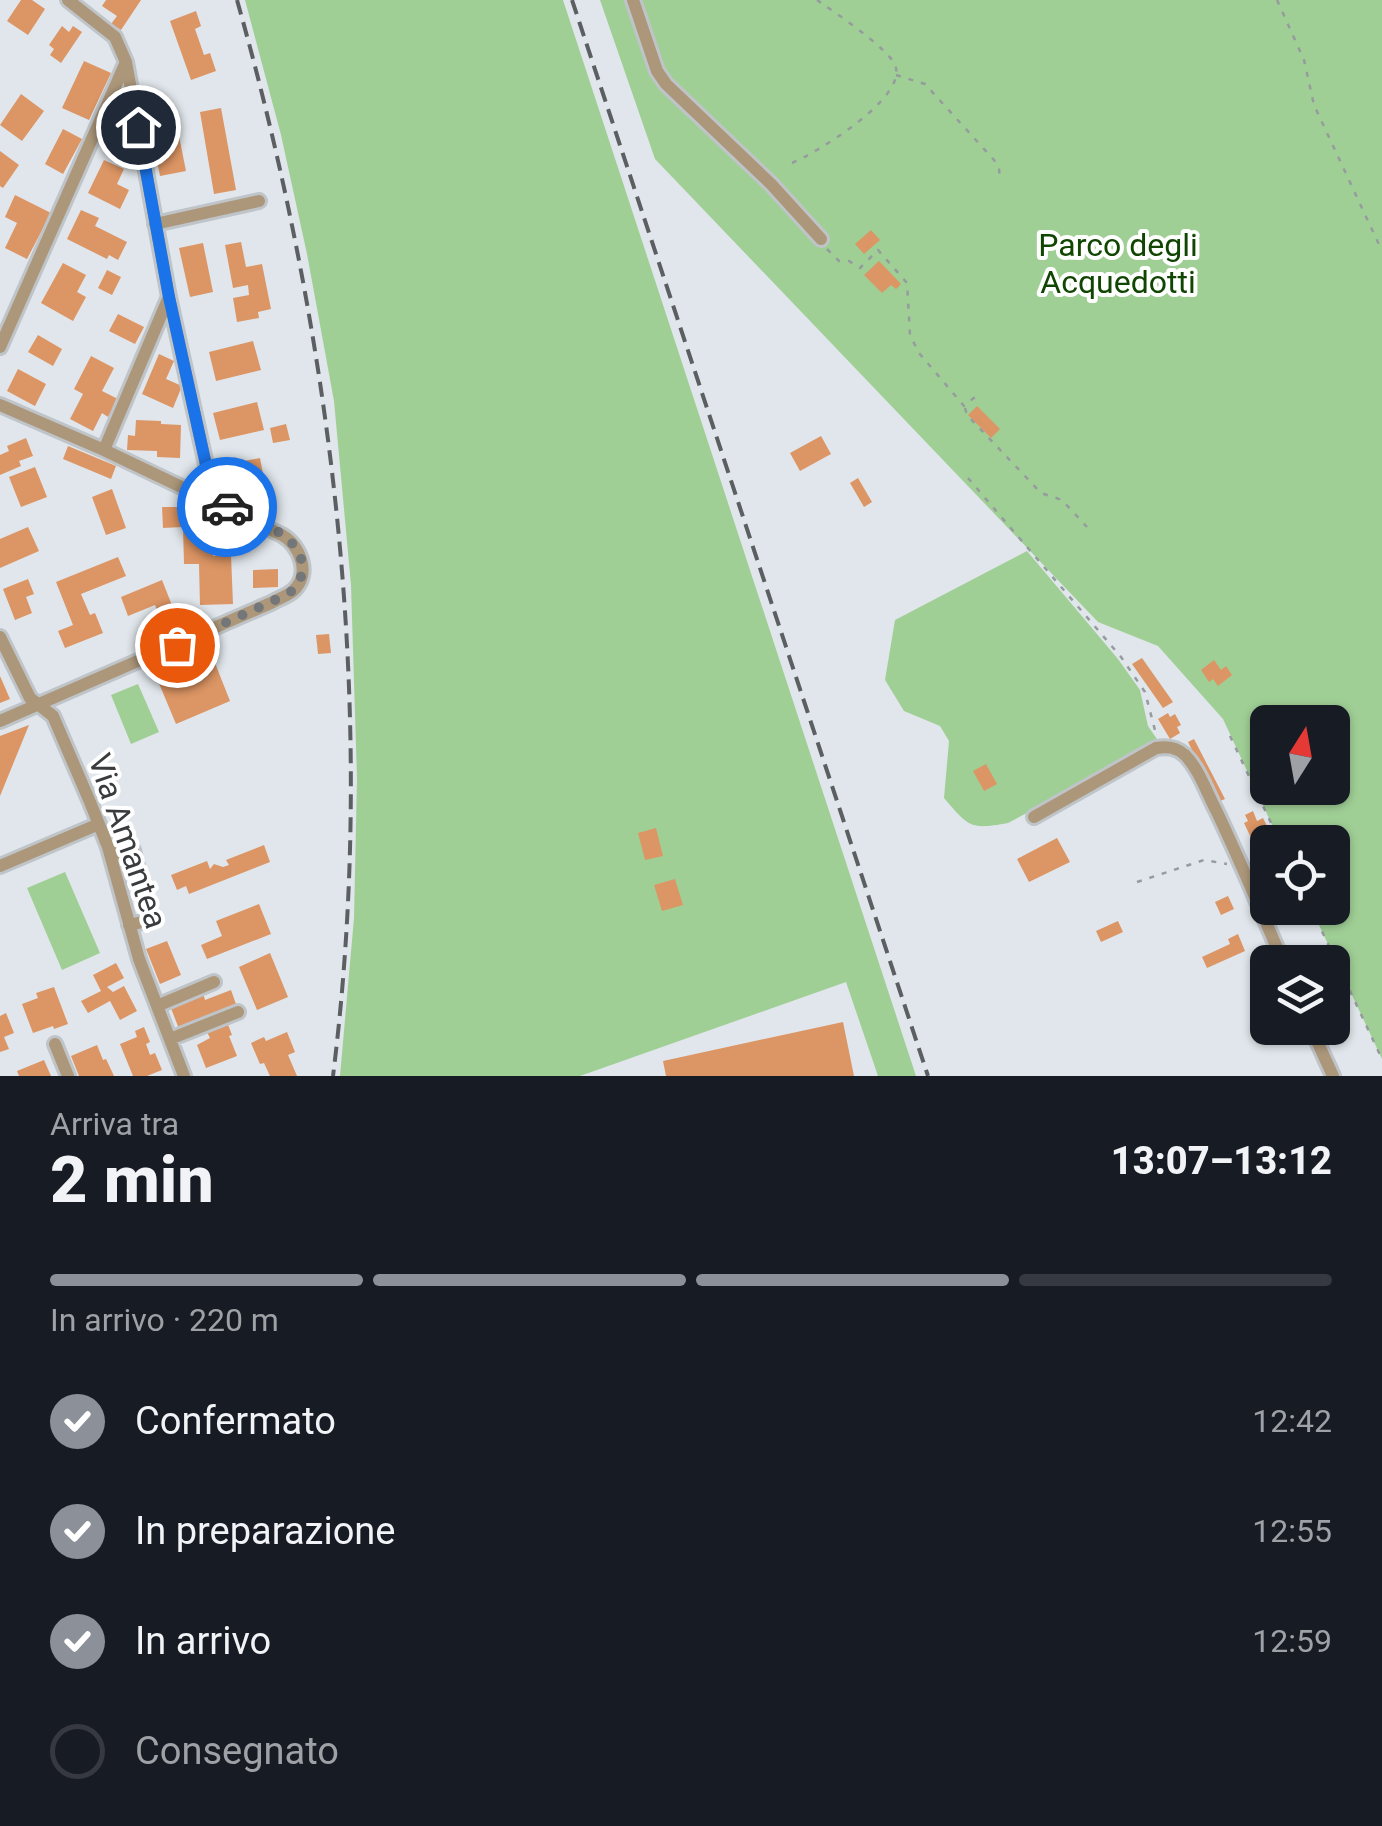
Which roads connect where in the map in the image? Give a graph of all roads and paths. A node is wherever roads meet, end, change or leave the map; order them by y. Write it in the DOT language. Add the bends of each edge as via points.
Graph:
graph roads {
  1 [pos="68,0"];
  2 [pos="633,0"];
  3 [pos="816,0"];
  4 [pos="1277,0"];
  5 [pos="126,62"];
  6 [pos="896,75"];
  7 [pos="792,163"];
  8 [pos="1000,179"];
  9 [pos="260,201"];
  10 [pos="155,224"];
  11 [pos="820,239"];
  12 [pos="1382,251"];
  13 [pos="169,297"];
  14 [pos="0,347"];
  15 [pos="974,397"];
  16 [pos="0,405"];
  17 [pos="964,406"];
  18 [pos="104,450"];
  19 [pos="968,478"];
  20 [pos="214,501"];
  21 [pos="1086,527"];
  22 [pos="0,637"];
  23 [pos="38,705"];
  24 [pos="0,721"];
  25 [pos="1230,736"];
  26 [pos="1168,746"];
  27 [pos="1034,816"];
  28 [pos="99,824"];
  29 [pos="1272,825"];
  30 [pos="110,854"];
  31 [pos="0,866"];
  32 [pos="1243,868"];
  33 [pos="1137,882"];
  34 [pos="129,925"];
  35 [pos="1318,925"];
  36 [pos="1276,945"];
  37 [pos="214,982"];
  38 [pos="157,1006"];
  39 [pos="238,1012"];
  40 [pos="170,1039"];
  41 [pos="55,1044"];
  42 [pos="1319,1045"];
  43 [pos="1382,1060"];
  44 [pos="68,1076"];
  45 [pos="184,1076"];
  46 [pos="1334,1076"];
  1 -- 5 [label="street" via="115,37"];
  2 -- 11 [label="street" via="657,70"];
  3 -- 6 [label="path" via="887,55"];
  4 -- 12 [label="path" via="1304,60 1314,105"];
  5 -- 10 [label="street"];
  5 -- 14 [label="street"];
  6 -- 7 [label="path" via="856,123"];
  6 -- 8 [label="path" via="925,84 994,160"];
  9 -- 10 [label="street"];
  10 -- 13 [label="street"];
  11 -- 17 [label="path" via="839,261 860,268 878,250 892,264 907,283 910,335 919,353"];
  13 -- 18 [label="street"];
  13 -- 20 [label="street"];
  15 -- 17 [label="path"];
  16 -- 18 [label="street"];
  17 -- 21 [label="path" via="1040,493 1062,500"];
  18 -- 20 [label="street"];
  19 -- 26 [label="path" via="1121,656 1144,692 1156,734"];
  20 -- 23 [label="street" via="288,538 298,550 300,580 288,594"];
  22 -- 23 [label="street, Via Amantea"];
  23 -- 24 [label="street"];
  23 -- 28 [label="street, Via Amantea" via="60,729"];
  25 -- 29 [label="path"];
  26 -- 27 [label="street"];
  26 -- 32 [label="street" via="1188,758"];
  28 -- 30 [label="street, Via Amantea"];
  28 -- 31 [label="street"];
  30 -- 34 [label="street, Via Amantea"];
  30 -- 34 [label="street" via="132,850 152,920"];
  32 -- 33 [label="path" via="1204,860"];
  32 -- 36 [label="street"];
  34 -- 38 [label="street, Via Amantea"];
  35 -- 43 [label="path"];
  37 -- 38 [label="street"];
  38 -- 40 [label="street, Via Amantea"];
  39 -- 40 [label="street"];
  40 -- 45 [label="street, Via Amantea"];
  41 -- 44 [label="street"];
  42 -- 46 [label="street"];
}
